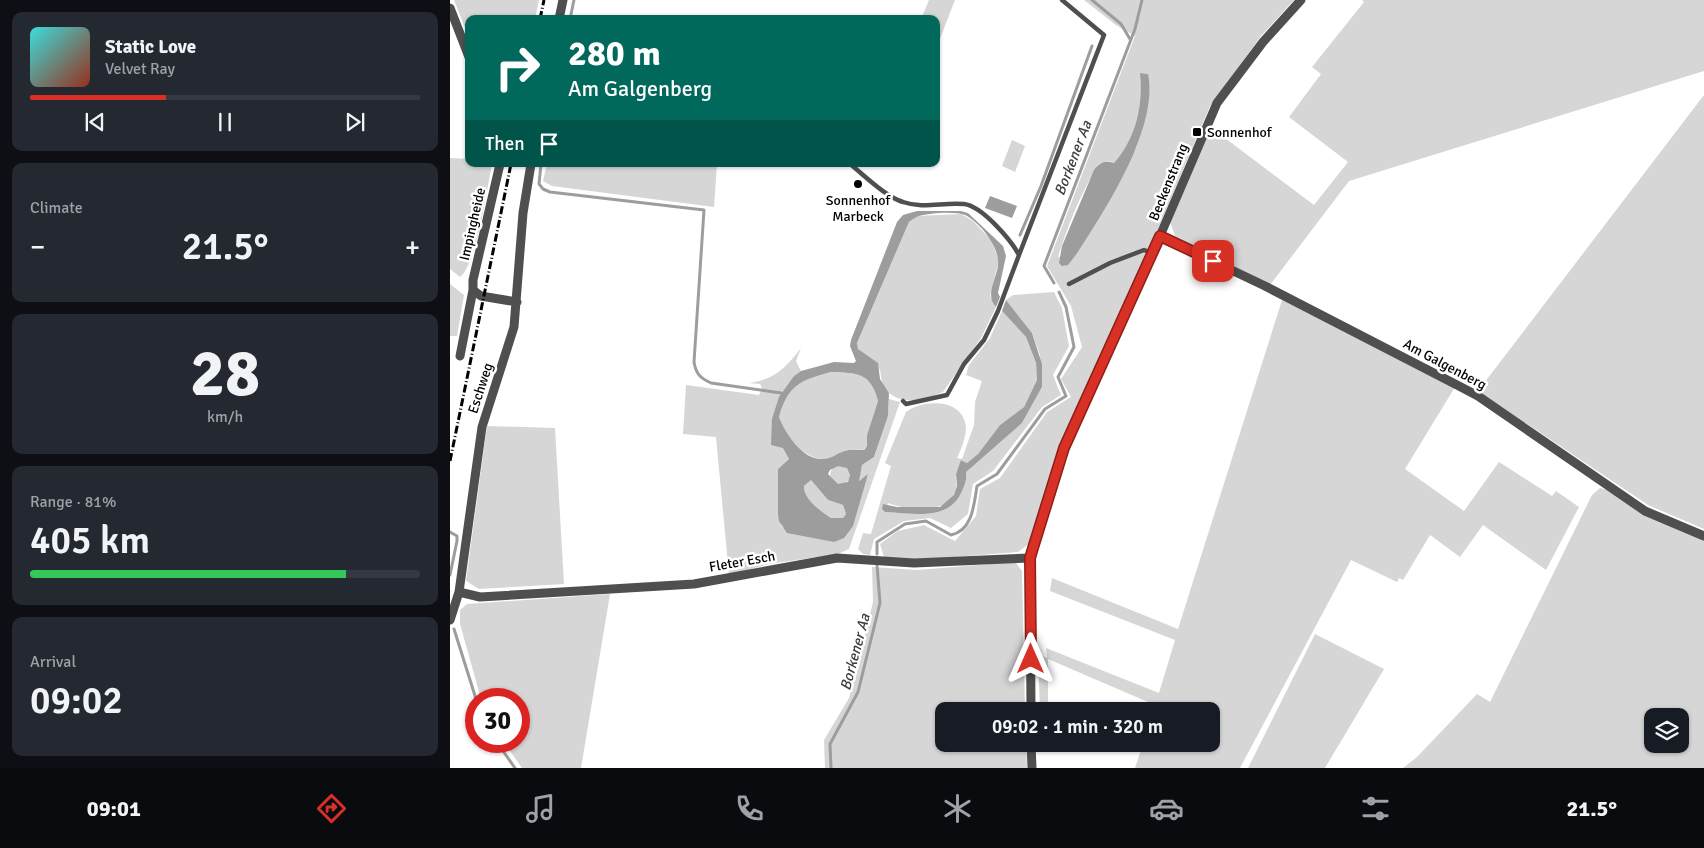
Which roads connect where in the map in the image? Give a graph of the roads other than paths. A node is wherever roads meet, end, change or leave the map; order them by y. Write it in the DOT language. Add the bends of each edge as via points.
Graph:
graph roads {
  1 [pos="563,0"];
  2 [pos="1062,0"];
  3 [pos="1300,0"];
  4 [pos="450,8"];
  5 [pos="560,15"];
  6 [pos="465,47"];
  7 [pos="499,167"];
  8 [pos="530,167"];
  9 [pos="854,167"];
  10 [pos="1160,236"];
  11 [pos="1152,253"];
  12 [pos="1019,256"];
  13 [pos="1069,284"];
  14 [pos="473,290"];
  15 [pos="517,302"];
  16 [pos="460,356"];
  17 [pos="903,401"];
  18 [pos="1704,536"];
  19 [pos="1030,558"];
  20 [pos="459,592"];
  21 [pos="450,620"];
  22 [pos="1031,702"];
  23 [pos="1032,752"];
  24 [pos="1032,768"];
  1 -- 5 [label="street"];
  2 -- 12 [label="lane" via="1104,35"];
  3 -- 10 [label="street, Beckenstrang" via="1262,42 1217,103"];
  4 -- 6 [label="street"];
  7 -- 14 [label="street, Impingheide"];
  8 -- 15 [label="street, Eschweg"];
  9 -- 12 [label="lane" via="900,202 913,206 965,204 1011,240"];
  10 -- 11 [label="street, Beckenstrang"];
  10 -- 18 [label="street, Am Galgenberg" via="1459,386 1645,512"];
  11 -- 13 [label="lane" via="1144,250"];
  11 -- 19 [label="street, Beckenstrang" via="1064,448"];
  12 -- 17 [label="lane" via="984,340 964,364 947,395 906,404"];
  14 -- 15 [label="street" via="481,296"];
  14 -- 16 [label="street, Impingheide"];
  15 -- 20 [label="street, Eschweg" via="512,335 482,427"];
  19 -- 20 [label="street, Fleter Esch" via="914,563 837,558 694,584 480,597"];
  19 -- 22 [label="street, Beckenstrang"];
  20 -- 21 [label="street, Eschweg"];
  23 -- 24 [label="street"];
}
